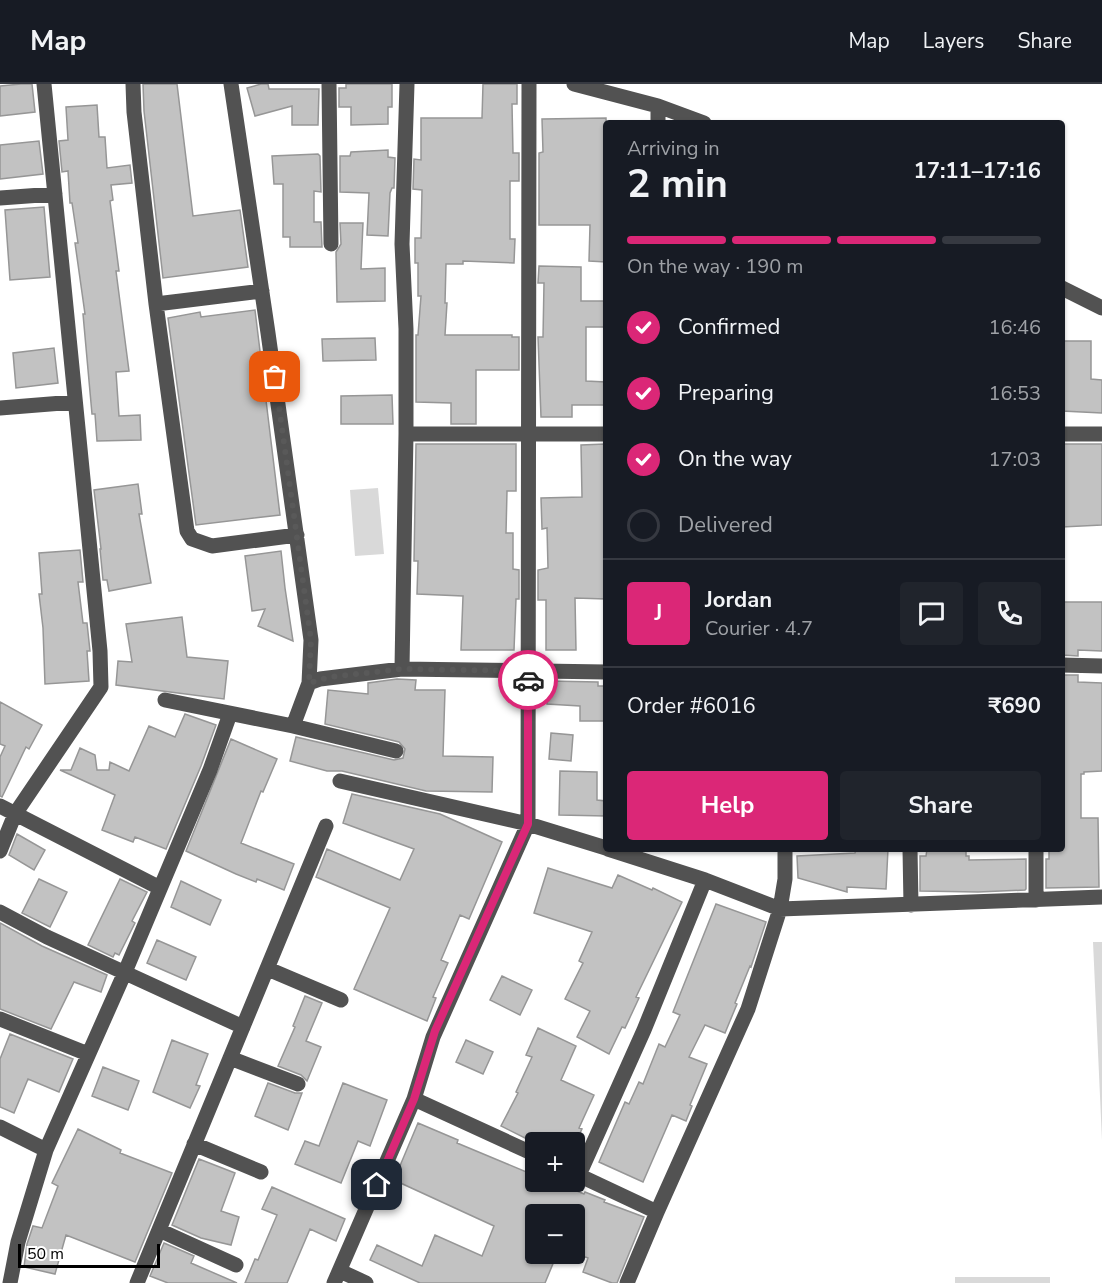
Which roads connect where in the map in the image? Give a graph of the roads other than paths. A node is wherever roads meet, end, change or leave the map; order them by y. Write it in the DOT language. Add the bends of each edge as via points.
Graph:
graph roads {
  1 [pos="44,84"];
  2 [pos="133,84"];
  3 [pos="231,84"];
  4 [pos="329,84"];
  5 [pos="407,84"];
  6 [pos="529,84"];
  7 [pos="574,84"];
  8 [pos="658,106"];
  9 [pos="658,120"];
  10 [pos="696,120"];
  11 [pos="55,194"];
  12 [pos="0,198"];
  13 [pos="331,244"];
  14 [pos="1065,290"];
  15 [pos="262,291"];
  16 [pos="156,304"];
  17 [pos="1102,308"];
  18 [pos="75,402"];
  19 [pos="0,408"];
  20 [pos="406,434"];
  21 [pos="530,434"];
  22 [pos="603,434"];
  23 [pos="1065,434"];
  24 [pos="1102,434"];
  25 [pos="297,535"];
  26 [pos="1065,666"];
  27 [pos="1102,666"];
  28 [pos="402,669"];
  29 [pos="528,671"];
  30 [pos="603,672"];
  31 [pos="309,683"];
  32 [pos="165,700"];
  33 [pos="230,714"];
  34 [pos="293,726"];
  35 [pos="396,751"];
  36 [pos="340,781"];
  37 [pos="0,806"];
  38 [pos="15,814"];
  39 [pos="528,824"];
  40 [pos="326,826"];
  41 [pos="603,848"];
  42 [pos="0,851"];
  43 [pos="617,852"];
  44 [pos="659,852"];
  45 [pos="785,852"];
  46 [pos="910,852"];
  47 [pos="1036,852"];
  48 [pos="659,865"];
  49 [pos="705,880"];
  50 [pos="160,888"];
  51 [pos="1102,897"];
  52 [pos="1036,900"];
  53 [pos="911,905"];
  54 [pos="780,909"];
  55 [pos="0,912"];
  56 [pos="268,969"];
  57 [pos="125,972"];
  58 [pos="341,1000"];
  59 [pos="0,1019"];
  60 [pos="243,1027"];
  61 [pos="88,1054"];
  62 [pos="230,1058"];
  63 [pos="298,1084"];
  64 [pos="414,1099"];
  65 [pos="0,1127"];
  66 [pos="194,1144"];
  67 [pos="46,1150"];
  68 [pos="525,1150"];
  69 [pos="585,1157"];
  70 [pos="261,1172"];
  71 [pos="585,1178"];
  72 [pos="657,1212"];
  73 [pos="159,1230"];
  74 [pos="236,1265"];
  75 [pos="337,1277"];
  76 [pos="10,1283"];
  77 [pos="137,1283"];
  78 [pos="366,1283"];
  79 [pos="627,1283"];
  1 -- 11 [label="street"];
  2 -- 16 [label="street"];
  3 -- 15 [label="street"];
  4 -- 13 [label="street"];
  5 -- 20 [label="street" via="402,244"];
  6 -- 21 [label="street"];
  7 -- 8 [label="street"];
  8 -- 9 [label="street"];
  8 -- 10 [label="street"];
  11 -- 12 [label="street"];
  11 -- 18 [label="street"];
  14 -- 17 [label="street"];
  15 -- 16 [label="street"];
  15 -- 25 [label="street"];
  16 -- 25 [label="street" via="187,531 192,539 212,546"];
  18 -- 19 [label="street"];
  18 -- 38 [label="street" via="101,687"];
  20 -- 21 [label="street"];
  20 -- 28 [label="street"];
  21 -- 22 [label="street"];
  21 -- 29 [label="street"];
  23 -- 24 [label="street"];
  25 -- 31 [label="street" via="311,640"];
  26 -- 27 [label="street"];
  28 -- 29 [label="street"];
  28 -- 31 [label="street"];
  29 -- 30 [label="street"];
  29 -- 39 [label="street"];
  31 -- 34 [label="street"];
  32 -- 33 [label="street"];
  33 -- 34 [label="street"];
  33 -- 50 [label="street"];
  34 -- 35 [label="street"];
  36 -- 39 [label="street"];
  37 -- 38 [label="street"];
  38 -- 42 [label="street"];
  38 -- 50 [label="street"];
  39 -- 41 [label="street"];
  39 -- 64 [label="street" via="435,1031"];
  40 -- 56 [label="street"];
  43 -- 48 [label="street"];
  44 -- 48 [label="street"];
  45 -- 54 [label="street"];
  46 -- 53 [label="street"];
  47 -- 52 [label="street"];
  48 -- 49 [label="street"];
  49 -- 54 [label="street"];
  49 -- 69 [label="street" via="644,1030"];
  50 -- 57 [label="street"];
  51 -- 52 [label="street"];
  52 -- 53 [label="street"];
  53 -- 54 [label="street"];
  54 -- 72 [label="street" via="748,1009"];
  55 -- 57 [label="street"];
  56 -- 58 [label="street"];
  56 -- 60 [label="street"];
  57 -- 60 [label="street"];
  57 -- 61 [label="street"];
  59 -- 61 [label="street"];
  60 -- 62 [label="street"];
  61 -- 67 [label="street"];
  62 -- 63 [label="street"];
  62 -- 66 [label="street"];
  64 -- 68 [label="street"];
  64 -- 75 [label="street"];
  65 -- 67 [label="street"];
  66 -- 70 [label="street"];
  66 -- 73 [label="street"];
  67 -- 76 [label="street"];
  71 -- 72 [label="street"];
  72 -- 79 [label="street"];
  73 -- 74 [label="street"];
  73 -- 77 [label="street"];
  75 -- 78 [label="street"];
}
